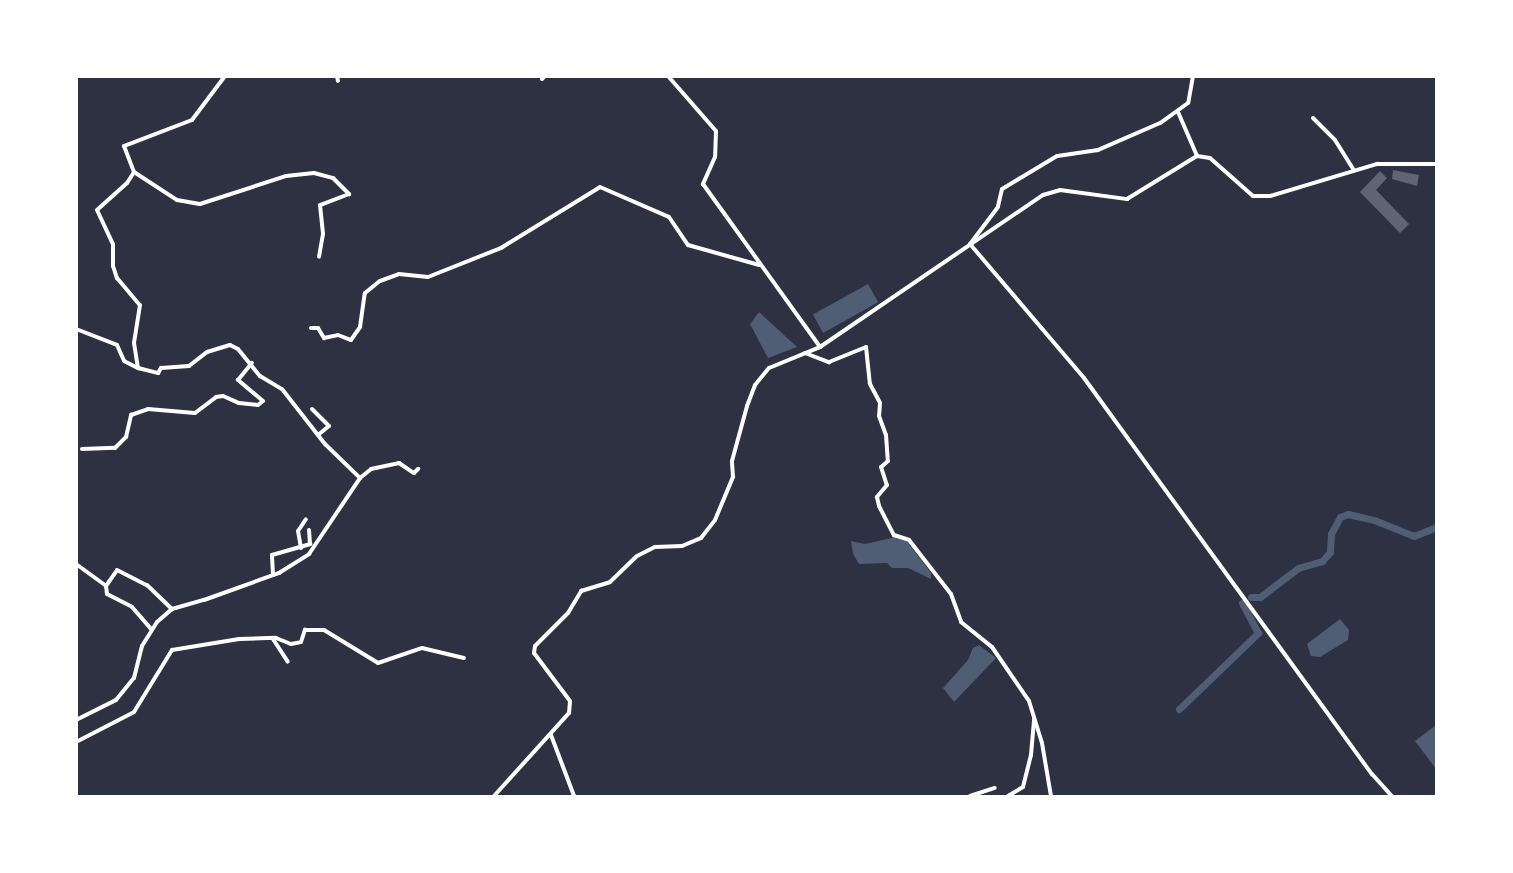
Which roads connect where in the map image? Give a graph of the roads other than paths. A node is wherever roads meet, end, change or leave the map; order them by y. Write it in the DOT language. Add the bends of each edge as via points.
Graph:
graph roads {
  1 [pos="225,76"];
  2 [pos="668,76"];
  3 [pos="1193,76"];
  4 [pos="1178,112"];
  5 [pos="1313,118"];
  6 [pos="1197,156"];
  7 [pos="1437,165"];
  8 [pos="1354,170"];
  9 [pos="134,172"];
  10 [pos="970,244"];
  11 [pos="319,257"];
  12 [pos="759,265"];
  13 [pos="310,328"];
  14 [pos="76,329"];
  15 [pos="820,346"];
  16 [pos="804,352"];
  17 [pos="253,363"];
  18 [pos="138,368"];
  19 [pos="312,409"];
  20 [pos="319,434"];
  21 [pos="82,449"];
  22 [pos="418,469"];
  23 [pos="360,478"];
  24 [pos="306,519"];
  25 [pos="309,530"];
  26 [pos="301,548"];
  27 [pos="76,564"];
  28 [pos="273,575"];
  29 [pos="106,586"];
  30 [pos="172,609"];
  31 [pos="152,630"];
  32 [pos="273,639"];
  33 [pos="464,658"];
  34 [pos="288,662"];
  35 [pos="1034,714"];
  36 [pos="76,720"];
  37 [pos="551,735"];
  38 [pos="76,742"];
  39 [pos="995,788"];
  40 [pos="494,796"];
  41 [pos="574,796"];
  42 [pos="970,796"];
  43 [pos="1008,796"];
  44 [pos="1051,796"];
  45 [pos="1392,796"];
  1 -- 9 [label="street" via="192,120 124,146"];
  2 -- 12 [label="street" via="716,131 715,157 703,184"];
  3 -- 4 [label="street" via="1188,103"];
  4 -- 6 [label="street"];
  4 -- 10 [label="street" via="1098,150 1057,156 1002,189 998,207"];
  5 -- 8 [label="street" via="1335,140"];
  6 -- 8 [label="street" via="1210,158 1253,196 1270,196"];
  6 -- 10 [label="street" via="1127,199 1060,190 1043,195"];
  7 -- 8 [label="street" via="1377,164"];
  9 -- 11 [label="street" via="177,200 200,204 286,176 314,173 333,178 349,194 320,205 323,234"];
  9 -- 18 [label="street" via="128,183 97,210 113,244 112,266 117,278 140,305 134,343"];
  10 -- 15 [label="street"];
  10 -- 45 [label="street" via="1084,378 1366,766"];
  12 -- 13 [label="street" via="688,245 669,218 600,187 501,248 428,278 399,274 380,282 365,292 360,327 351,340 338,335 324,338 320,330"];
  12 -- 15 [label="street"];
  14 -- 18 [label="street" via="117,345 124,361"];
  15 -- 16 [label="street"];
  16 -- 35 [label="street" via="829,363 866,347 870,384 880,403 879,416 886,435 888,461 881,466 887,485 877,497 885,519 894,535 909,540 951,594 961,622 992,646 1007,665"];
  16 -- 37 [label="street" via="769,368 755,385 732,462 734,477 715,520 701,538 682,546 655,547 637,556 610,582 581,591 568,613 535,646 534,653 570,701 569,713"];
  17 -- 18 [label="street" via="230,345 207,352 189,366 161,368 158,373"];
  17 -- 20 [label="street" via="260,375 282,389"];
  17 -- 21 [label="street" via="238,380 263,401 258,405 224,396 216,397 195,413 148,409 131,414 126,436 115,448"];
  19 -- 20 [label="street" via="329,426"];
  20 -- 23 [label="street"];
  22 -- 23 [label="street" via="414,473 399,463 370,469"];
  23 -- 28 [label="street" via="309,554"];
  24 -- 26 [label="street" via="298,531"];
  25 -- 26 [label="street" via="310,544"];
  26 -- 28 [label="street" via="272,555"];
  27 -- 29 [label="street"];
  28 -- 30 [label="street"];
  29 -- 30 [label="street" via="117,570 147,585"];
  29 -- 31 [label="street" via="107,594 132,607"];
  30 -- 31 [label="street"];
  31 -- 36 [label="street" via="142,646 134,678 116,700"];
  32 -- 33 [label="street" via="291,644 301,642 305,630 324,630 378,663 422,648"];
  32 -- 34 [label="street"];
  32 -- 38 [label="street" via="239,639 172,650 134,712"];
  35 -- 43 [label="street" via="1031,755 1023,787"];
  35 -- 44 [label="street"];
  37 -- 40 [label="street"];
  37 -- 41 [label="street"];
  39 -- 42 [label="street"];
}
